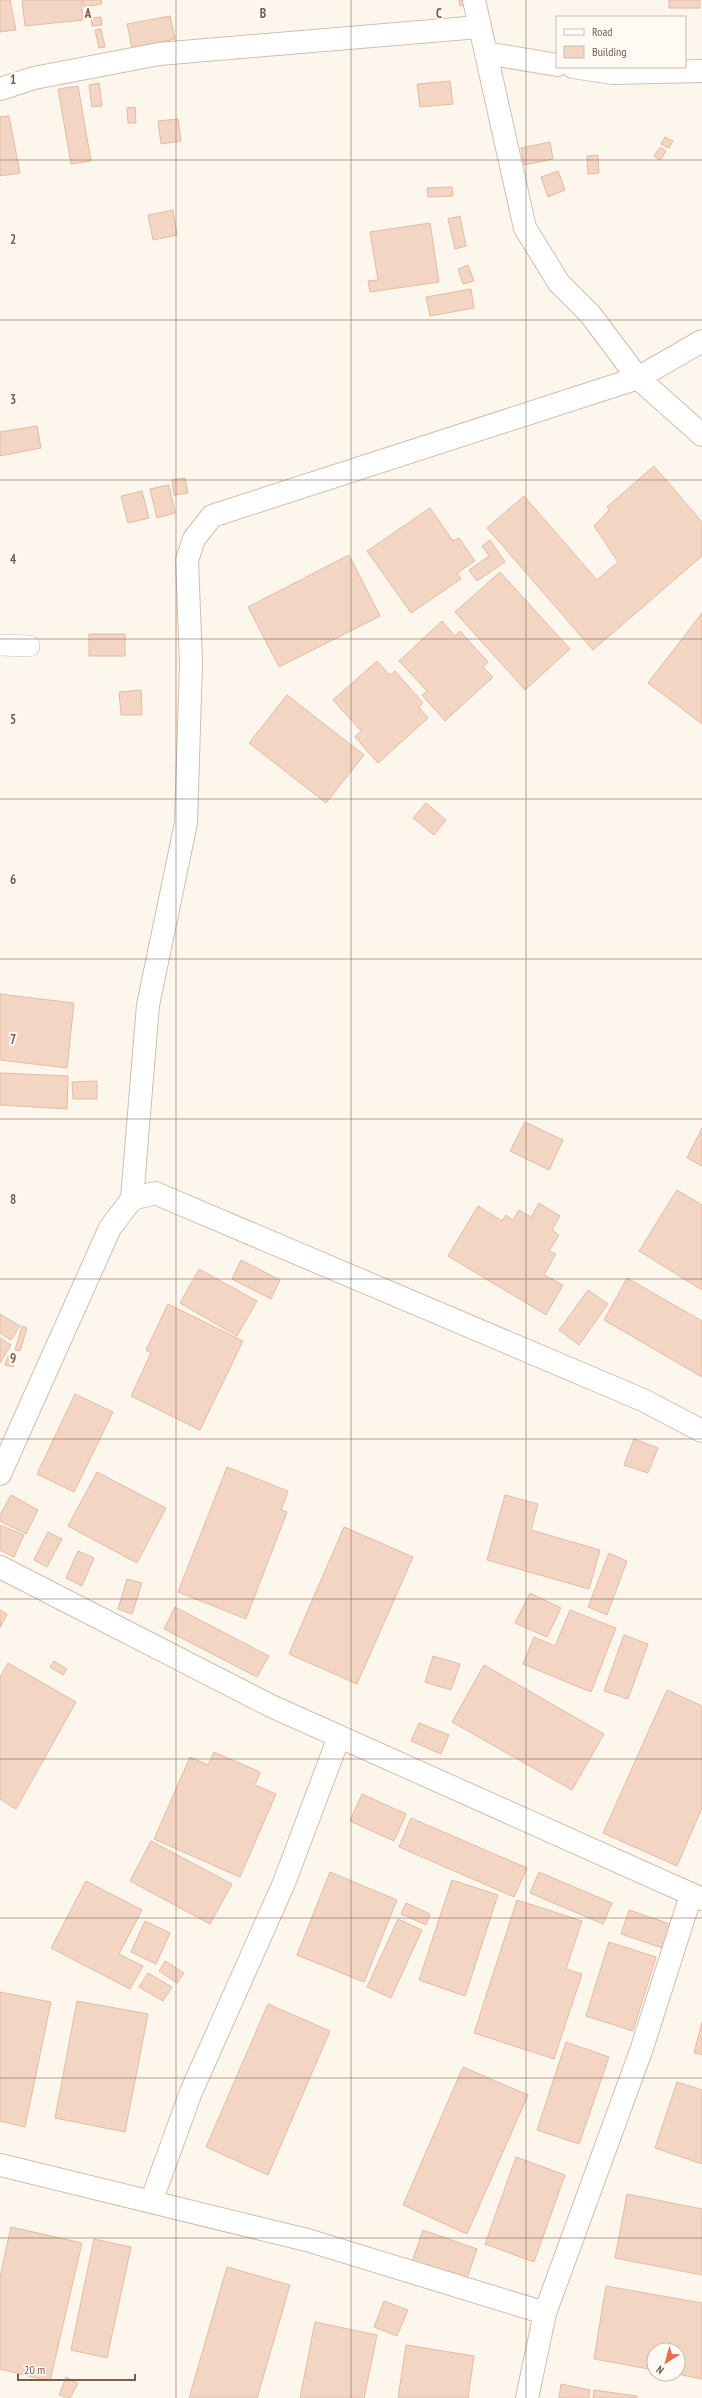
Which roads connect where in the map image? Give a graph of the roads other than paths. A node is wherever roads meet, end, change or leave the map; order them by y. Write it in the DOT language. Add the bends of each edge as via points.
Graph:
graph roads {
  1 [pos="474,0"];
  2 [pos="480,26"];
  3 [pos="486,53"];
  4 [pos="556,64"];
  5 [pos="580,68"];
  6 [pos="702,71"];
  7 [pos="0,89"];
  8 [pos="702,341"];
  9 [pos="638,378"];
  10 [pos="702,435"];
  11 [pos="0,646"];
  12 [pos="29,646"];
  13 [pos="132,1199"];
  14 [pos="702,1431"];
  15 [pos="0,1474"];
  16 [pos="0,1568"];
  17 [pos="339,1737"];
  18 [pos="697,1897"];
  19 [pos="0,2165"];
  20 [pos="151,2202"];
  21 [pos="545,2313"];
  22 [pos="527,2398"];
  1 -- 2 [label="street"];
  2 -- 3 [label="street"];
  2 -- 7 [label="street" via="159,54 34,78"];
  3 -- 4 [label="street"];
  3 -- 9 [label="street" via="525,228 559,283 590,314"];
  5 -- 6 [label="street" via="613,73"];
  8 -- 9 [label="street"];
  9 -- 10 [label="street"];
  9 -- 13 [label="street" via="212,516 194,539 187,560 191,663 186,823 148,1005"];
  11 -- 12 [label="lane"];
  13 -- 14 [label="street" via="156,1193 643,1400"];
  13 -- 15 [label="street" via="110,1228"];
  16 -- 17 [label="street" via="272,1706"];
  17 -- 18 [label="street"];
  17 -- 20 [label="street" via="284,1883 191,2092"];
  18 -- 21 [label="street"];
  19 -- 20 [label="street"];
  20 -- 21 [label="street" via="307,2240"];
  21 -- 22 [label="street"];
}
